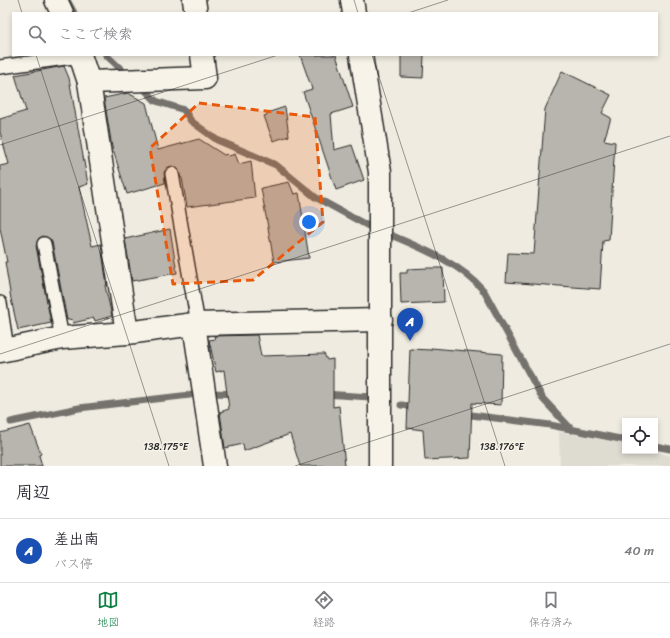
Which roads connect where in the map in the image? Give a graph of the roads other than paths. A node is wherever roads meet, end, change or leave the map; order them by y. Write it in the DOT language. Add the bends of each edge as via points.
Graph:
graph roads {
  1 [pos="56,0"];
  2 [pos="194,0"];
  3 [pos="352,0"];
  4 [pos="62,12"];
  5 [pos="196,12"];
  6 [pos="354,12"];
  7 [pos="80,56"];
  8 [pos="202,56"];
  9 [pos="361,56"];
  10 [pos="0,67"];
  11 [pos="89,82"];
  12 [pos="172,174"];
  13 [pos="44,244"];
  14 [pos="0,303"];
  15 [pos="381,320"];
  16 [pos="196,324"];
  17 [pos="127,333"];
  18 [pos="62,338"];
  19 [pos="4,350"];
  20 [pos="215,466"];
  21 [pos="380,466"];
  1 -- 4 [label="street"];
  2 -- 5 [label="street"];
  3 -- 6 [label="street"];
  7 -- 10 [label="lane"];
  7 -- 11 [label="street"];
  8 -- 11 [label="street" via="205,78"];
  9 -- 15 [label="street" via="380,172"];
  11 -- 17 [label="street"];
  12 -- 16 [label="lane"];
  13 -- 18 [label="lane"];
  14 -- 19 [label="lane"];
  15 -- 16 [label="street"];
  15 -- 21 [label="street"];
  16 -- 17 [label="street"];
  16 -- 20 [label="street"];
  17 -- 18 [label="street"];
  18 -- 19 [label="street"];
}
